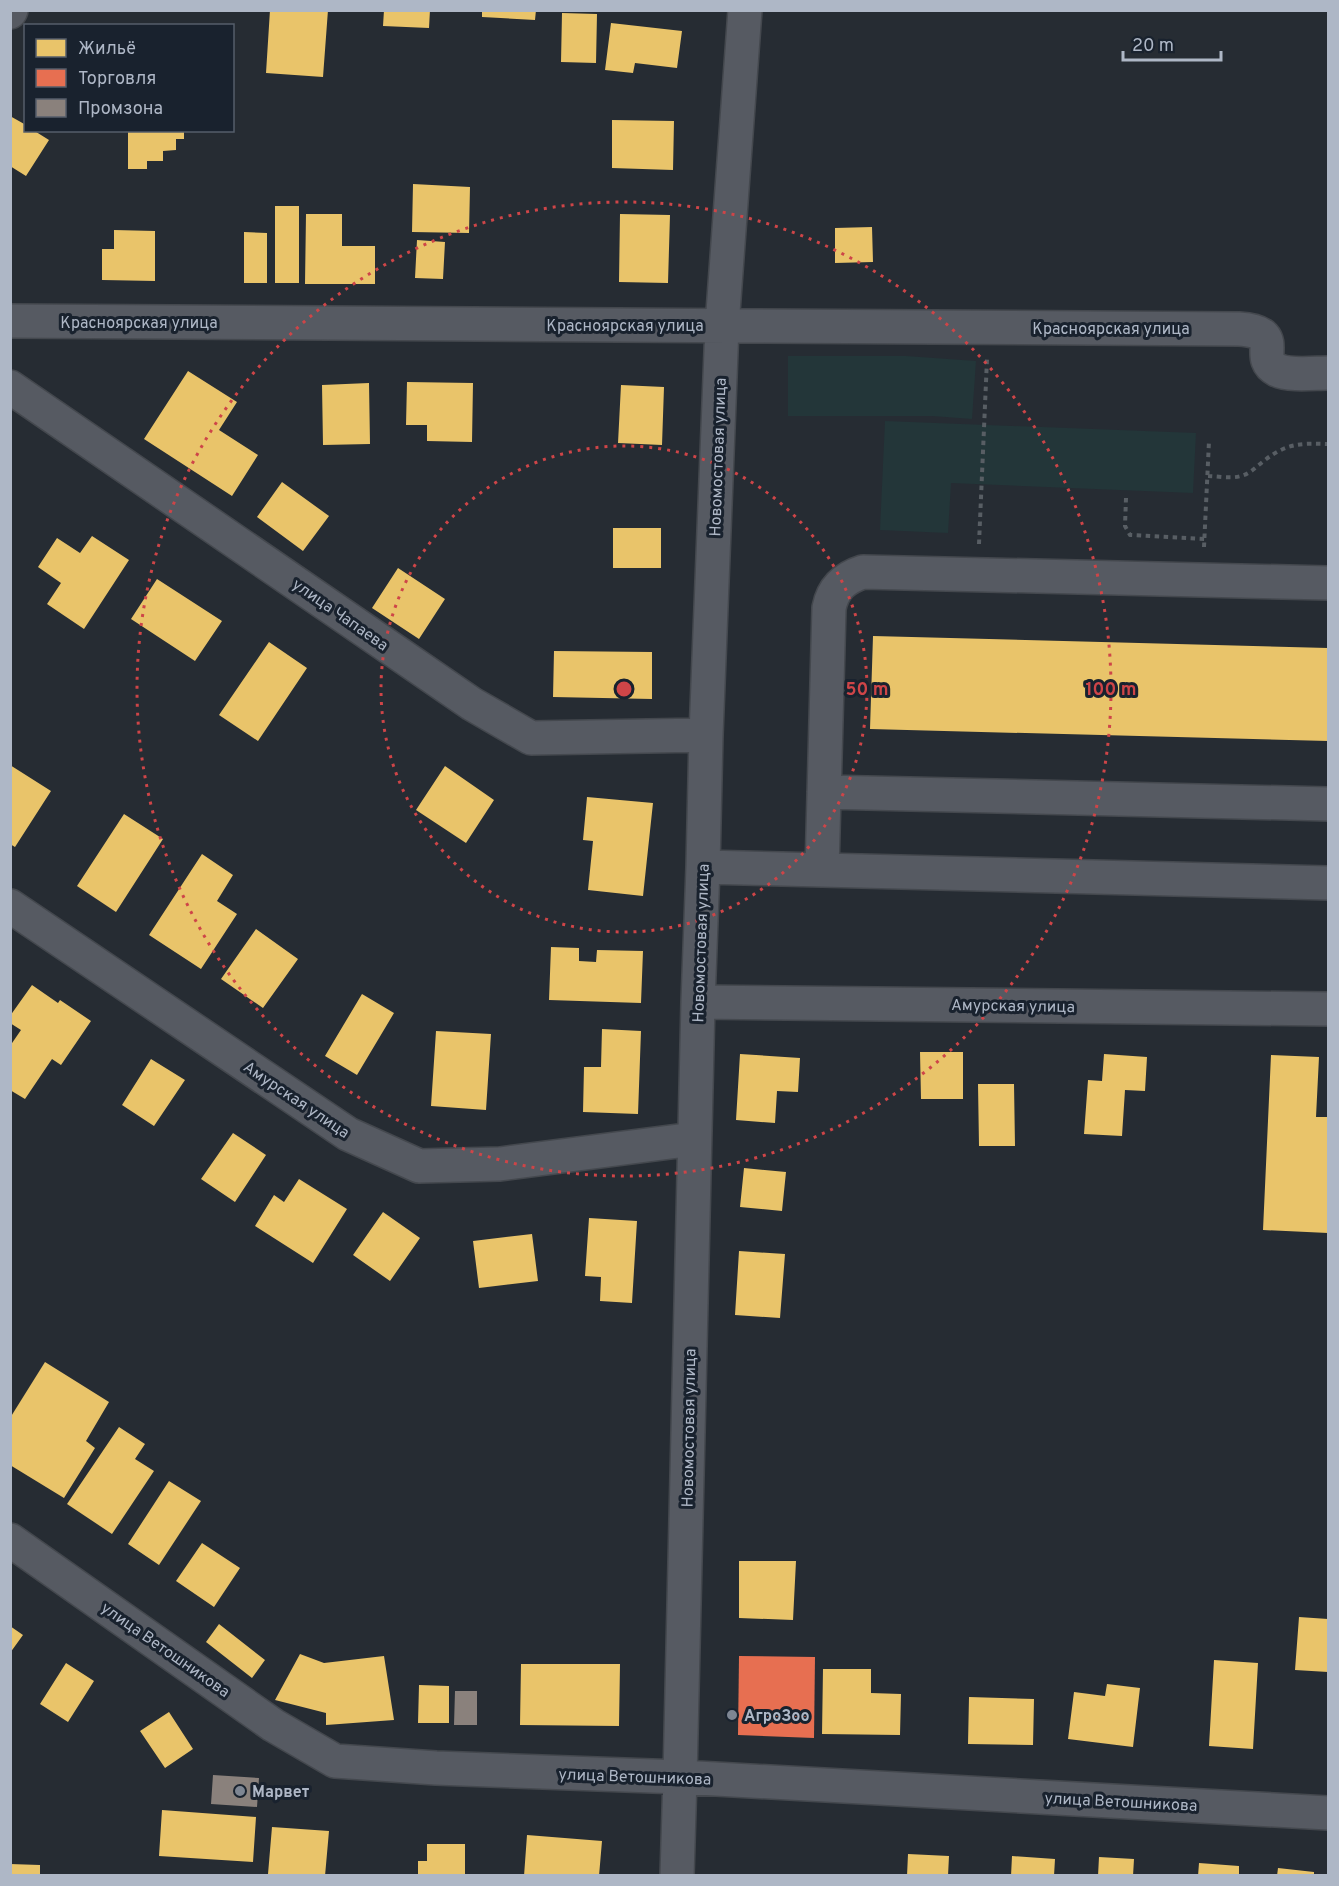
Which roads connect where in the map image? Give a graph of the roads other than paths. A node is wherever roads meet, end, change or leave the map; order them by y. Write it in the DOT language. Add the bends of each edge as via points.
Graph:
graph roads {
  1 [pos="745,10"];
  2 [pos="10,321"];
  3 [pos="722,326"];
  4 [pos="1329,373"];
  5 [pos="10,387"];
  6 [pos="1329,584"];
  7 [pos="706,735"];
  8 [pos="824,792"];
  9 [pos="1329,804"];
  10 [pos="703,867"];
  11 [pos="822,870"];
  12 [pos="1329,883"];
  13 [pos="10,906"];
  14 [pos="698,1002"];
  15 [pos="1329,1009"];
  16 [pos="694,1139"];
  17 [pos="10,1540"];
  18 [pos="680,1777"];
  19 [pos="1329,1813"];
  20 [pos="676,1875"];
  1 -- 3 [label="street, Новомостовая улица"];
  2 -- 3 [label="street, Красноярская улица"];
  3 -- 4 [label="street, Красноярская улица" via="1255,330 1263,335 1270,363 1276,369"];
  3 -- 7 [label="street, Новомостовая улица"];
  5 -- 7 [label="street, улица Чапаева" via="472,704 531,738"];
  6 -- 8 [label="street" via="863,572 850,576 836,589 829,608"];
  7 -- 10 [label="street, Новомостовая улица"];
  8 -- 9 [label="street"];
  8 -- 11 [label="street"];
  10 -- 11 [label="street"];
  10 -- 14 [label="street, Новомостовая улица"];
  11 -- 12 [label="street"];
  13 -- 16 [label="street, Амурская улица" via="348,1134 419,1166 500,1164"];
  14 -- 15 [label="street, Амурская улица"];
  14 -- 16 [label="street, Новомостовая улица"];
  16 -- 18 [label="street, Новомостовая улица"];
  17 -- 18 [label="street, улица Ветошникова" via="273,1725 335,1761"];
  18 -- 19 [label="street, улица Ветошникова"];
  18 -- 20 [label="street, Новомостовая улица"];
}
